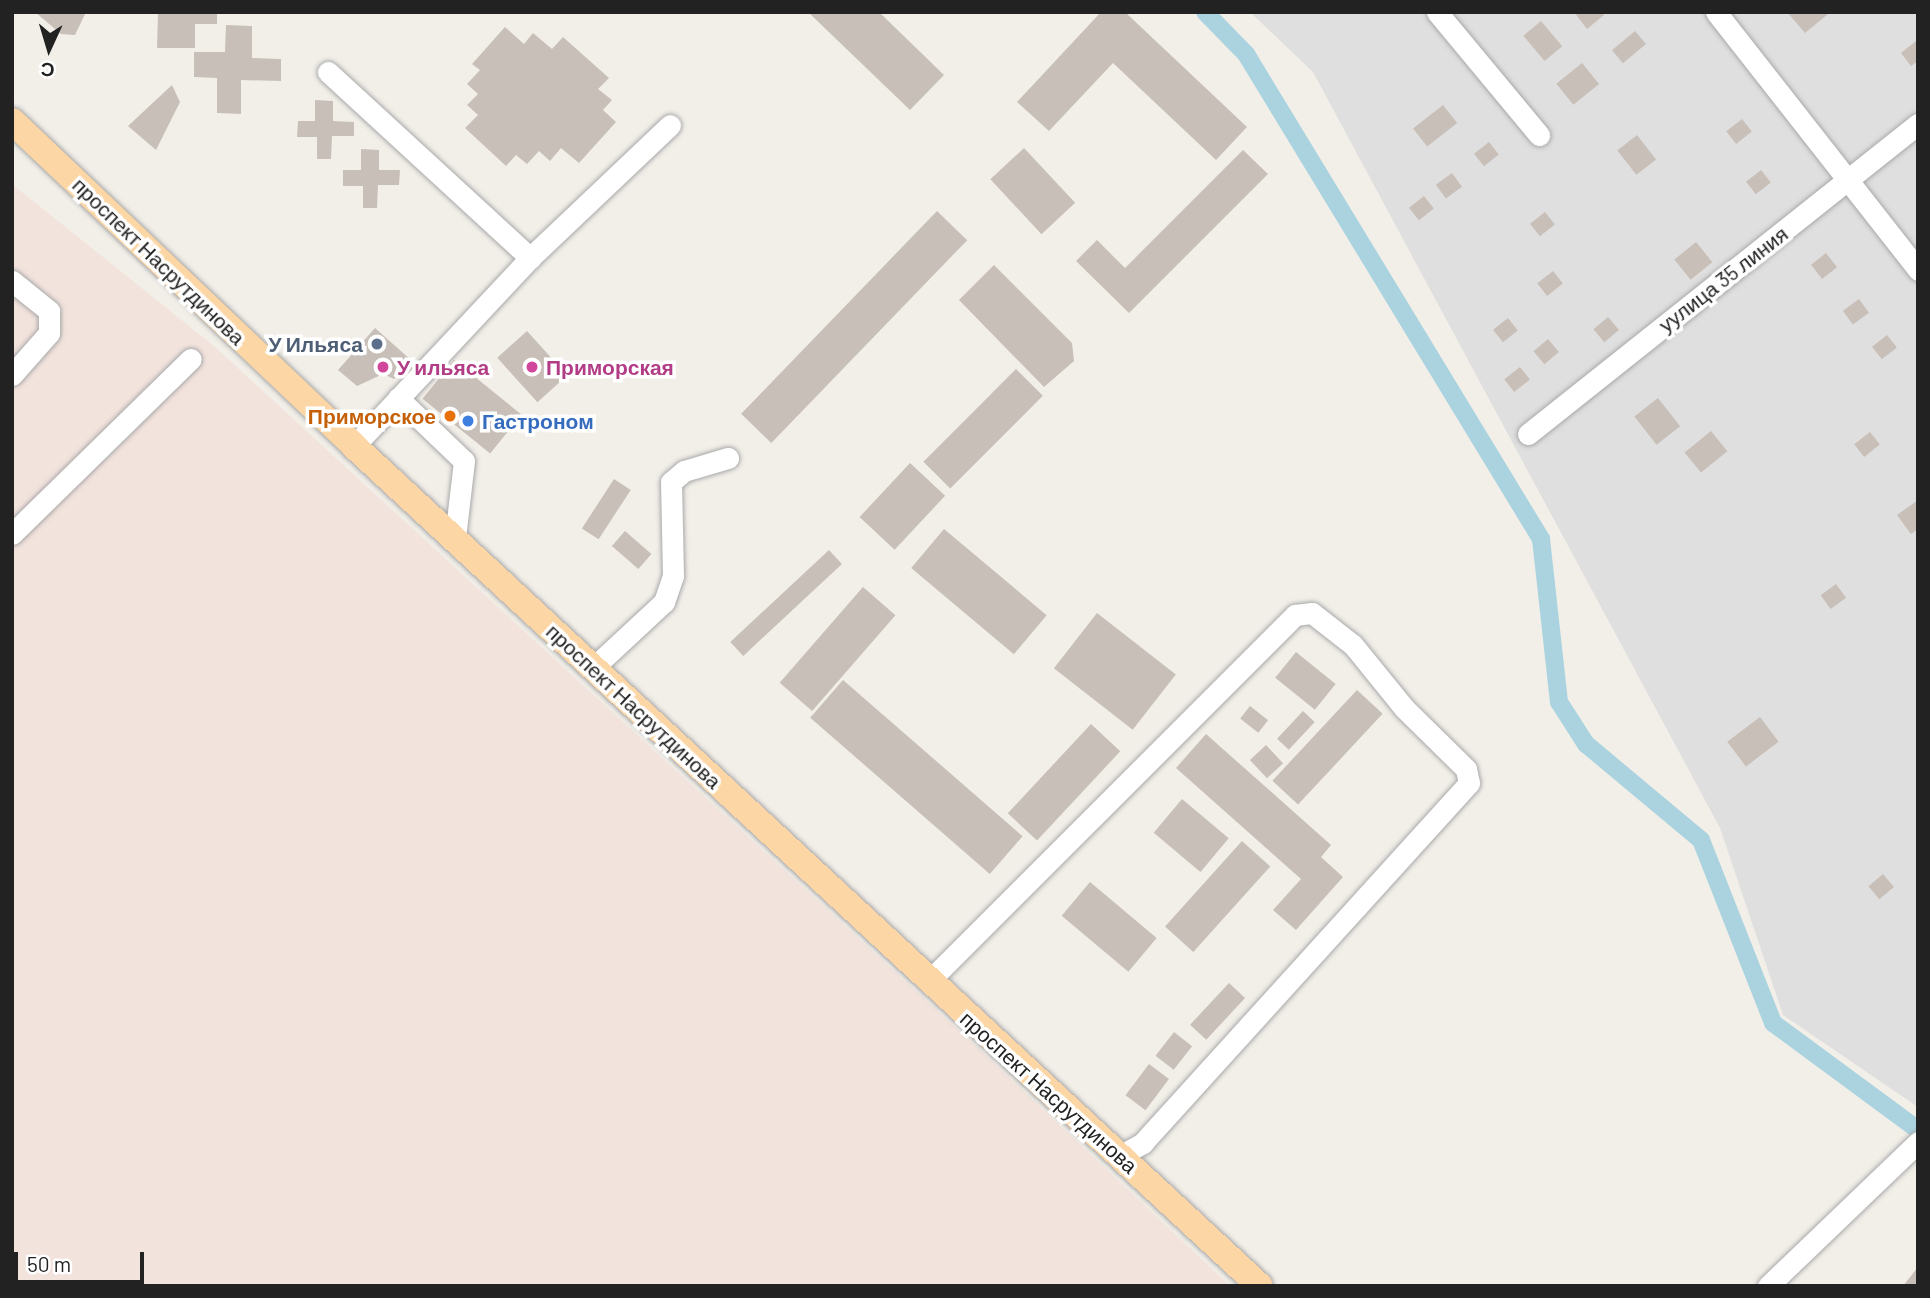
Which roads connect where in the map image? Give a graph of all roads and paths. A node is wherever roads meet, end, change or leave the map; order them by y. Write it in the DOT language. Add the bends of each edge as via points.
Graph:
graph roads {
  1 [pos="1437,12"];
  2 [pos="1716,12"];
  3 [pos="328,72"];
  4 [pos="12,121"];
  5 [pos="670,124"];
  6 [pos="1918,124"];
  7 [pos="1539,135"];
  8 [pos="1848,180"];
  9 [pos="530,258"];
  10 [pos="1918,270"];
  11 [pos="12,281"];
  12 [pos="191,359"];
  13 [pos="12,375"];
  14 [pos="405,391"];
  15 [pos="1528,434"];
  16 [pos="354,446"];
  17 [pos="728,458"];
  18 [pos="12,534"];
  19 [pos="455,538"];
  20 [pos="594,667"];
  21 [pos="929,981"];
  22 [pos="1916,1144"];
  23 [pos="1120,1156"];
  24 [pos="1260,1286"];
  25 [pos="1768,1286"];
  1 -- 7 [label="street"];
  2 -- 8 [label="street"];
  3 -- 9 [label="street"];
  4 -- 16 [label="main road, проспект Насрутдинова"];
  5 -- 9 [label="street"];
  6 -- 8 [label="street, уулица 35 линия"];
  8 -- 10 [label="street"];
  8 -- 15 [label="street, уулица 35 линия"];
  9 -- 14 [label="street"];
  11 -- 13 [label="street" via="48,311 49,333"];
  12 -- 18 [label="street"];
  14 -- 16 [label="street"];
  14 -- 19 [label="street" via="464,461"];
  16 -- 19 [label="main road, проспект Насрутдинова"];
  17 -- 20 [label="street" via="684,471 671,481 673,576 664,602"];
  19 -- 20 [label="main road, проспект Насрутдинова"];
  20 -- 21 [label="main road, проспект Насрутдинова"];
  21 -- 23 [label="main road, проспект Насрутдинова"];
  21 -- 23 [label="street" via="1295,615 1311,613 1353,645 1404,708 1466,769 1469,783 1143,1143"];
  22 -- 25 [label="street"];
  23 -- 24 [label="main road, проспект Насрутдинова"];
}
